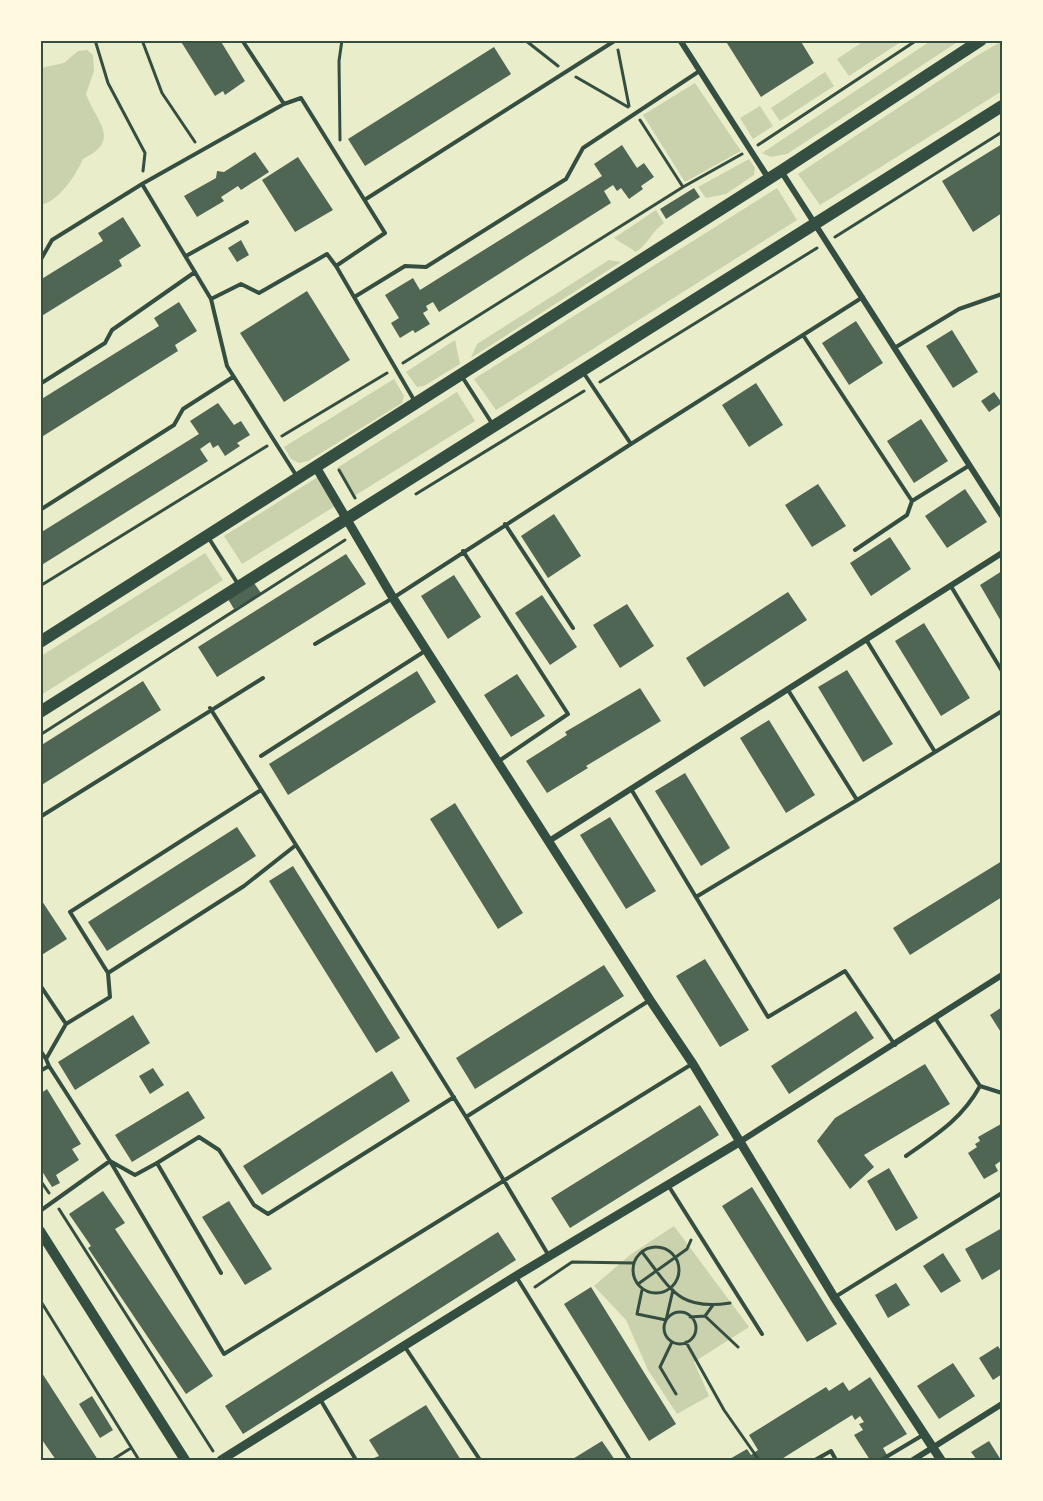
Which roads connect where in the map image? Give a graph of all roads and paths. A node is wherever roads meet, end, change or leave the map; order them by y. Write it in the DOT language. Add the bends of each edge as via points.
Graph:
graph roads {
  1 [pos="95,40"];
  2 [pos="142,40"];
  3 [pos="242,40"];
  4 [pos="342,40"];
  5 [pos="525,40"];
  6 [pos="680,40"];
  7 [pos="981,40"];
  8 [pos="616,41"];
  9 [pos="916,41"];
  10 [pos="565,71"];
  11 [pos="699,72"];
  12 [pos="284,104"];
  13 [pos="1002,106"];
  14 [pos="630,107"];
  15 [pos="635,112"];
  16 [pos="1002,132"];
  17 [pos="202,150"];
  18 [pos="751,150"];
  19 [pos="339,157"];
  20 [pos="781,171"];
  21 [pos="769,179"];
  22 [pos="142,184"];
  23 [pos="683,187"];
  24 [pos="366,199"];
  25 [pos="247,222"];
  26 [pos="816,225"];
  27 [pos="827,242"];
  28 [pos="186,256"];
  29 [pos="40,261"];
  30 [pos="336,266"];
  31 [pos="195,272"];
  32 [pos="1002,294"];
  33 [pos="356,296"];
  34 [pos="864,296"];
  35 [pos="211,299"];
  36 [pos="803,335"];
  37 [pos="896,347"];
  38 [pos="583,371"];
  39 [pos="461,375"];
  40 [pos="233,377"];
  41 [pos="40,384"];
  42 [pos="593,386"];
  43 [pos="416,403"];
  44 [pos="494,427"];
  45 [pos="631,444"];
  46 [pos="330,458"];
  47 [pos="970,465"];
  48 [pos="316,467"];
  49 [pos="298,479"];
  50 [pos="410,498"];
  51 [pos="912,501"];
  52 [pos="40,510"];
  53 [pos="362,510"];
  54 [pos="1002,516"];
  55 [pos="347,519"];
  56 [pos="505,524"];
  57 [pos="357,533"];
  58 [pos="207,536"];
  59 [pos="855,550"];
  60 [pos="463,551"];
  61 [pos="1002,554"];
  62 [pos="240,587"];
  63 [pos="952,588"];
  64 [pos="393,598"];
  65 [pos="573,627"];
  66 [pos="867,641"];
  67 [pos="40,642"];
  68 [pos="315,644"];
  69 [pos="427,650"];
  70 [pos="1002,671"];
  71 [pos="263,678"];
  72 [pos="788,690"];
  73 [pos="210,708"];
  74 [pos="1002,711"];
  75 [pos="40,712"];
  76 [pos="40,735"];
  77 [pos="936,752"];
  78 [pos="261,756"];
  79 [pos="499,762"];
  80 [pos="631,789"];
  81 [pos="261,790"];
  82 [pos="857,800"];
  83 [pos="40,817"];
  84 [pos="549,841"];
  85 [pos="296,845"];
  86 [pos="696,897"];
  87 [pos="108,973"];
  88 [pos="1002,975"];
  89 [pos="40,985"];
  90 [pos="650,1000"];
  91 [pos="935,1018"];
  92 [pos="66,1024"];
  93 [pos="895,1045"];
  94 [pos="40,1050"];
  95 [pos="46,1059"];
  96 [pos="693,1064"];
  97 [pos="49,1066"];
  98 [pos="40,1071"];
  99 [pos="980,1086"];
  100 [pos="1002,1093"];
  101 [pos="454,1096"];
  102 [pos="466,1117"];
  103 [pos="741,1141"];
  104 [pos="906,1156"];
  105 [pos="111,1161"];
  106 [pos="157,1163"];
  107 [pos="40,1180"];
  108 [pos="503,1181"];
  109 [pos="668,1185"];
  110 [pos="1002,1193"];
  111 [pos="53,1201"];
  112 [pos="40,1211"];
  113 [pos="694,1227"];
  114 [pos="40,1231"];
  115 [pos="642,1252"];
  116 [pos="549,1256"];
  117 [pos="674,1256"];
  118 [pos="634,1263"];
  119 [pos="656,1270"];
  120 [pos="221,1273"];
  121 [pos="516,1276"];
  122 [pos="638,1284"];
  123 [pos="672,1288"];
  124 [pos="643,1289"];
  125 [pos="526,1293"];
  126 [pos="834,1297"];
  127 [pos="40,1300"];
  128 [pos="741,1301"];
  129 [pos="713,1305"];
  130 [pos="705,1316"];
  131 [pos="690,1317"];
  132 [pos="666,1320"];
  133 [pos="762,1334"];
  134 [pos="672,1342"];
  135 [pos="686,1342"];
  136 [pos="405,1346"];
  137 [pos="738,1347"];
  138 [pos="676,1394"];
  139 [pos="320,1399"];
  140 [pos="1002,1404"];
  141 [pos="924,1434"];
  142 [pos="131,1448"];
  143 [pos="933,1448"];
  144 [pos="111,1461"];
  145 [pos="139,1461"];
  146 [pos="185,1461"];
  147 [pos="220,1461"];
  148 [pos="356,1461"];
  149 [pos="480,1461"];
  150 [pos="630,1461"];
  151 [pos="759,1461"];
  152 [pos="815,1461"];
  153 [pos="836,1461"];
  154 [pos="881,1461"];
  155 [pos="913,1461"];
  156 [pos="941,1461"];
  1 -- 22 [label="path" via="108,83 145,153"];
  2 -- 17 [label="path" via="162,93 182,127"];
  3 -- 12 [label="lane"];
  4 -- 19 [label="path"];
  5 -- 10 [label="path"];
  6 -- 11 [label="street"];
  7 -- 20 [label="main road"];
  8 -- 10 [label="lane"];
  8 -- 14 [label="path"];
  9 -- 18 [label="path"];
  10 -- 14 [label="path"];
  10 -- 24 [label="lane"];
  11 -- 15 [label="lane"];
  11 -- 18 [label="street"];
  12 -- 17 [label="lane"];
  12 -- 19 [label="lane" via="301,98"];
  13 -- 26 [label="main road"];
  14 -- 15 [label="path"];
  15 -- 23 [label="path"];
  15 -- 33 [label="lane" via="583,148 566,179 426,267 405,266"];
  16 -- 27 [label="path"];
  17 -- 22 [label="lane"];
  18 -- 21 [label="street"];
  19 -- 24 [label="lane"];
  20 -- 21 [label="main road"];
  20 -- 26 [label="street"];
  21 -- 39 [label="main road"];
  22 -- 28 [label="lane"];
  22 -- 29 [label="lane" via="52,240"];
  24 -- 30 [label="lane" via="385,233"];
  25 -- 28 [label="lane"];
  26 -- 27 [label="street"];
  26 -- 38 [label="main road"];
  27 -- 34 [label="street"];
  27 -- 42 [label="path"];
  28 -- 31 [label="lane"];
  30 -- 33 [label="lane"];
  30 -- 35 [label="lane" via="327,254 259,293 241,284"];
  31 -- 35 [label="lane"];
  31 -- 41 [label="lane" via="112,330 105,343"];
  32 -- 37 [label="lane" via="959,309"];
  33 -- 43 [label="lane"];
  34 -- 36 [label="lane"];
  34 -- 37 [label="street"];
  35 -- 40 [label="lane"];
  36 -- 45 [label="lane"];
  36 -- 51 [label="lane"];
  37 -- 47 [label="street"];
  38 -- 42 [label="lane"];
  38 -- 44 [label="main road"];
  39 -- 43 [label="main road"];
  39 -- 44 [label="lane"];
  40 -- 49 [label="lane"];
  40 -- 52 [label="lane" via="183,409 174,425"];
  42 -- 45 [label="lane"];
  42 -- 50 [label="path"];
  43 -- 46 [label="main road"];
  44 -- 53 [label="main road"];
  45 -- 56 [label="lane"];
  46 -- 48 [label="main road"];
  46 -- 53 [label="path"];
  47 -- 51 [label="lane"];
  47 -- 54 [label="street"];
  48 -- 49 [label="main road"];
  48 -- 55 [label="street"];
  49 -- 58 [label="main road"];
  51 -- 59 [label="lane" via="908,515"];
  53 -- 55 [label="main road"];
  55 -- 57 [label="street"];
  55 -- 62 [label="main road"];
  56 -- 60 [label="lane"];
  56 -- 65 [label="lane"];
  57 -- 64 [label="street"];
  57 -- 76 [label="path"];
  58 -- 62 [label="lane"];
  58 -- 67 [label="main road"];
  60 -- 64 [label="lane"];
  60 -- 79 [label="lane" via="568,714"];
  61 -- 63 [label="street"];
  62 -- 75 [label="main road"];
  63 -- 66 [label="street"];
  63 -- 70 [label="lane"];
  64 -- 68 [label="lane"];
  64 -- 69 [label="street"];
  66 -- 72 [label="street"];
  66 -- 77 [label="lane"];
  69 -- 78 [label="lane"];
  69 -- 79 [label="street"];
  71 -- 73 [label="lane"];
  72 -- 80 [label="street"];
  72 -- 82 [label="lane"];
  73 -- 81 [label="lane"];
  73 -- 83 [label="lane"];
  74 -- 77 [label="lane"];
  77 -- 82 [label="lane"];
  79 -- 84 [label="street"];
  80 -- 84 [label="street"];
  80 -- 86 [label="lane"];
  81 -- 85 [label="lane"];
  81 -- 87 [label="lane" via="70,912"];
  82 -- 86 [label="lane"];
  84 -- 90 [label="street"];
  85 -- 87 [label="lane" via="244,886"];
  85 -- 101 [label="lane"];
  86 -- 93 [label="lane" via="768,1017 845,971"];
  87 -- 92 [label="lane" via="110,997"];
  88 -- 91 [label="street"];
  89 -- 92 [label="lane"];
  90 -- 96 [label="street"];
  90 -- 102 [label="lane"];
  91 -- 93 [label="street"];
  91 -- 99 [label="lane"];
  92 -- 95 [label="lane"];
  93 -- 103 [label="street"];
  94 -- 95 [label="lane"];
  95 -- 97 [label="lane"];
  96 -- 103 [label="street"];
  96 -- 108 [label="lane"];
  97 -- 98 [label="lane"];
  97 -- 105 [label="lane"];
  99 -- 100 [label="lane"];
  99 -- 104 [label="lane" via="952,1124"];
  101 -- 102 [label="lane"];
  101 -- 106 [label="lane" via="268,1214 254,1205 219,1150 199,1137"];
  102 -- 108 [label="lane"];
  103 -- 109 [label="street"];
  103 -- 126 [label="street"];
  105 -- 106 [label="lane" via="135,1175"];
  105 -- 108 [label="lane" via="224,1354"];
  105 -- 111 [label="lane"];
  106 -- 120 [label="lane"];
  107 -- 111 [label="path"];
  108 -- 116 [label="lane"];
  109 -- 113 [label="lane"];
  109 -- 116 [label="street"];
  110 -- 126 [label="lane"];
  111 -- 112 [label="lane"];
  111 -- 147 [label="path"];
  113 -- 117 [label="path" via="687,1249"];
  113 -- 128 [label="lane"];
  114 -- 146 [label="main road"];
  115 -- 117 [label="path" via="659,1247"];
  115 -- 118 [label="path"];
  115 -- 119 [label="path"];
  116 -- 121 [label="street"];
  117 -- 119 [label="path"];
  117 -- 123 [label="path" via="679,1273"];
  118 -- 122 [label="path"];
  118 -- 125 [label="path" via="572,1263"];
  119 -- 122 [label="path"];
  119 -- 123 [label="path"];
  121 -- 125 [label="lane"];
  121 -- 136 [label="street"];
  122 -- 124 [label="path"];
  123 -- 124 [label="path" via="653,1293"];
  123 -- 129 [label="path" via="690,1303"];
  123 -- 132 [label="path"];
  124 -- 132 [label="path" via="637,1314"];
  125 -- 150 [label="lane"];
  126 -- 141 [label="street"];
  127 -- 142 [label="path"];
  128 -- 129 [label="path"];
  128 -- 133 [label="lane"];
  129 -- 130 [label="path"];
  130 -- 131 [label="path"];
  130 -- 137 [label="path"];
  131 -- 132 [label="path" via="676,1313"];
  131 -- 135 [label="path" via="695,1330"];
  132 -- 134 [label="path" via="664,1332"];
  134 -- 135 [label="path"];
  134 -- 138 [label="path" via="660,1367"];
  135 -- 151 [label="path" via="724,1410"];
  136 -- 139 [label="street"];
  136 -- 149 [label="lane"];
  139 -- 147 [label="street"];
  139 -- 148 [label="lane"];
  140 -- 143 [label="street"];
  141 -- 143 [label="street"];
  141 -- 154 [label="lane"];
  142 -- 144 [label="path"];
  142 -- 145 [label="path"];
  143 -- 155 [label="street"];
  143 -- 156 [label="street"];
  152 -- 153 [label="lane" via="831,1451"];
}
